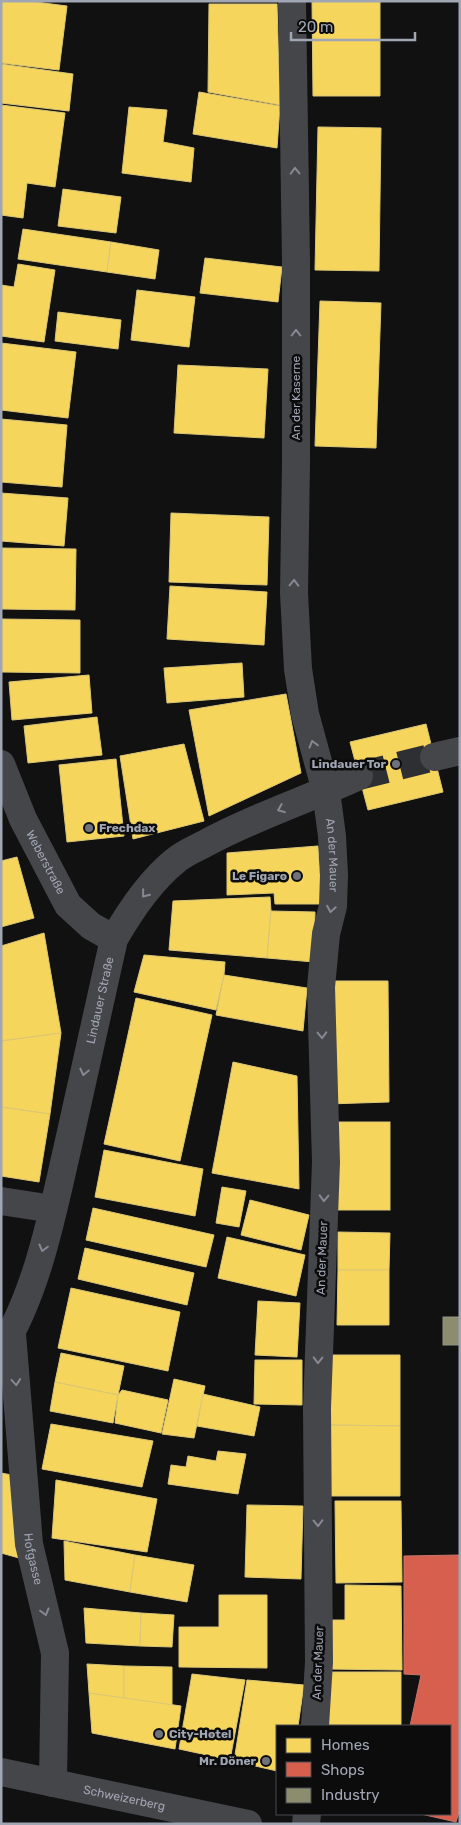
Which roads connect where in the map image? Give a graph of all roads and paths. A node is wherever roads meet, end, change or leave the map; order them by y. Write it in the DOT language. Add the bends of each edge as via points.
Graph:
graph roads {
  1 [pos="292,1"];
  2 [pos="1,764"];
  3 [pos="358,776"];
  4 [pos="326,791"];
  5 [pos="114,940"];
  6 [pos="1,1201"];
  7 [pos="53,1209"];
  8 [pos="6,1342"];
  9 [pos="315,1725"];
  10 [pos="1,1772"];
  11 [pos="54,1783"];
  12 [pos="175,1816"];
  13 [pos="248,1824"];
  4 -- 1 [label="street, An der Kaserne, one-way" via="303,705 294,593 296,261"];
  2 -- 5 [label="street, Weberstraße" via="23,819 68,905 91,926"];
  3 -- 4 [label="street, Lindauer Straße"];
  4 -- 5 [label="street, Lindauer Straße, one-way" via="239,826 176,860 127,916"];
  4 -- 9 [label="street, An der Mauer, one-way" via="334,875 333,906 326,934 321,987 326,1162 317,1400 319,1662"];
  5 -- 7 [label="street, Lindauer Straße, one-way"];
  6 -- 7 [label="street"];
  7 -- 8 [label="street, Lindauer Straße, one-way" via="39,1263"];
  8 -- 11 [label="street, Hofgasse, one-way" via="29,1544 55,1653"];
  10 -- 11 [label="street, Schweizerberg"];
  11 -- 12 [label="street, Schweizerberg"];
  12 -- 13 [label="street, Schweizerberg"];
}
